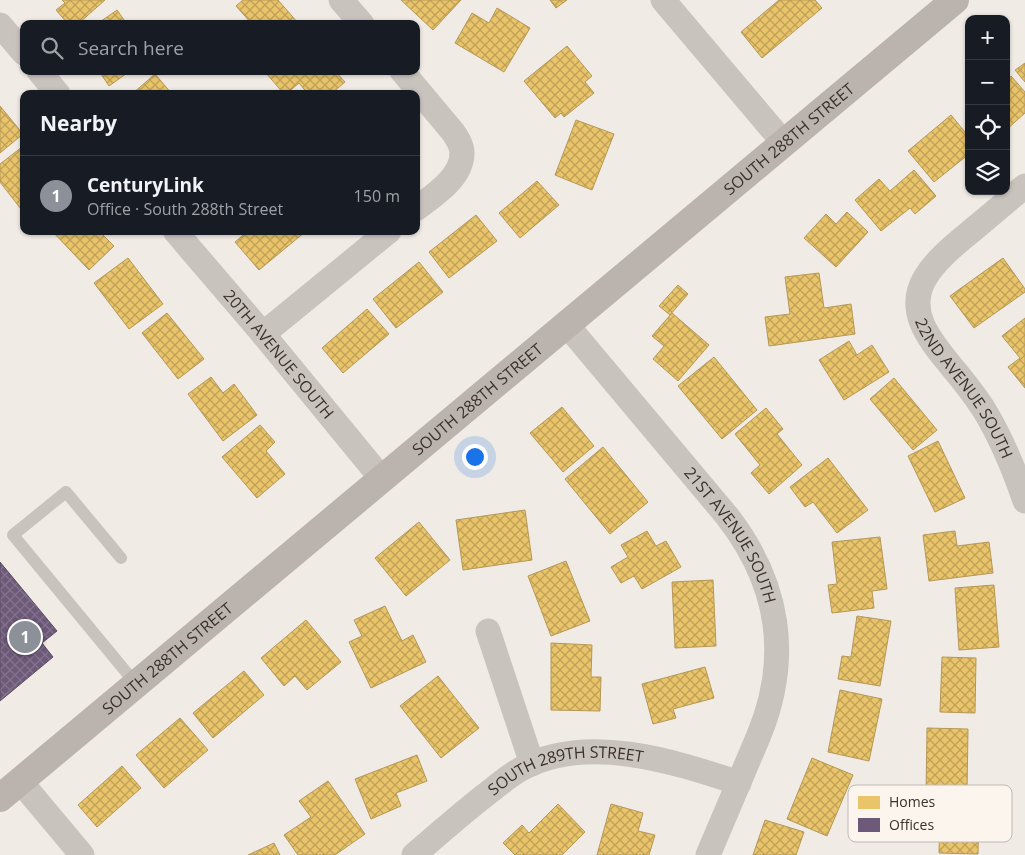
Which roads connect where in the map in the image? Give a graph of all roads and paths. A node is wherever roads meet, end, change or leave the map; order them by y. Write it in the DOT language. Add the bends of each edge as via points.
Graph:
graph roads {
  1 [pos="341,0"];
  2 [pos="663,0"];
  3 [pos="955,0"];
  4 [pos="358,20"];
  5 [pos="0,25"];
  6 [pos="20,48"];
  7 [pos="42,75"];
  8 [pos="405,75"];
  9 [pos="55,90"];
  10 [pos="418,90"];
  11 [pos="420,93"];
  12 [pos="784,143"];
  13 [pos="1025,186"];
  14 [pos="420,206"];
  15 [pos="178,235"];
  16 [pos="384,235"];
  17 [pos="566,324"];
  18 [pos="263,334"];
  19 [pos="382,479"];
  20 [pos="1025,501"];
  21 [pos="121,558"];
  22 [pos="488,631"];
  23 [pos="136,684"];
  24 [pos="532,764"];
  25 [pos="739,783"];
  26 [pos="10,789"];
  27 [pos="82,855"];
  28 [pos="414,855"];
  29 [pos="708,855"];
  1 -- 4 [label="street"];
  2 -- 12 [label="street"];
  3 -- 12 [label="main road, SOUTH 288TH STREET"];
  5 -- 6 [label="street"];
  7 -- 9 [label="street"];
  8 -- 10 [label="street"];
  11 -- 14 [label="street" via="453,132 462,152 457,171 451,179"];
  12 -- 17 [label="main road, SOUTH 288TH STREET"];
  13 -- 20 [label="street, 22ND AVENUE SOUTH" via="938,260 919,290 918,302 920,320 929,338 975,396 991,422"];
  15 -- 18 [label="street, 20TH AVENUE SOUTH"];
  16 -- 18 [label="street"];
  17 -- 19 [label="main road, SOUTH 288TH STREET"];
  17 -- 25 [label="street, 21ST AVENUE SOUTH" via="731,522 761,574 776,630 775,680 765,721"];
  18 -- 19 [label="street, 20TH AVENUE SOUTH"];
  19 -- 23 [label="main road, SOUTH 288TH STREET"];
  21 -- 23 [label="lane" via="66,492 13,535"];
  22 -- 24 [label="street"];
  23 -- 26 [label="main road, SOUTH 288TH STREET"];
  24 -- 25 [label="street, SOUTH 289TH STREET" via="566,754 627,754"];
  24 -- 28 [label="street, SOUTH 289TH STREET" via="504,780"];
  25 -- 29 [label="street"];
  26 -- 27 [label="street"];
}
